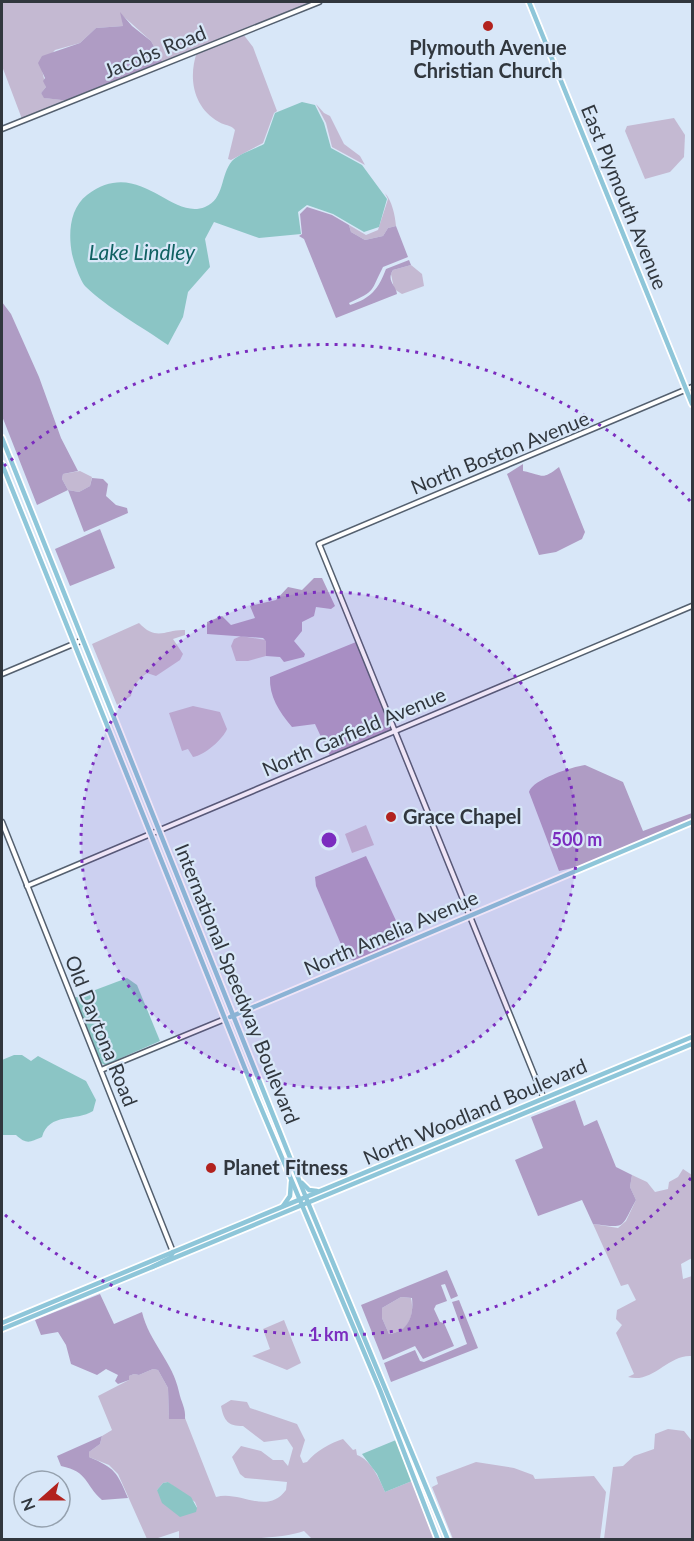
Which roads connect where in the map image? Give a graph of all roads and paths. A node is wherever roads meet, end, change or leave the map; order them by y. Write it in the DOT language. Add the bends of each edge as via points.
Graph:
graph roads {
  1 [pos="319,2"];
  2 [pos="529,2"];
  3 [pos="2,129"];
  4 [pos="693,387"];
  5 [pos="686,390"];
  6 [pos="693,404"];
  7 [pos="2,438"];
  8 [pos="2,464"];
  9 [pos="32,540"];
  10 [pos="46,549"];
  11 [pos="38,553"];
  12 [pos="52,562"];
  13 [pos="693,606"];
  14 [pos="83,640"];
  15 [pos="74,643"];
  16 [pos="2,674"];
  17 [pos="395,731"];
  18 [pos="2,822"];
  19 [pos="693,822"];
  20 [pos="160,831"];
  21 [pos="151,835"];
  22 [pos="27,886"];
  23 [pos="183,915"];
  24 [pos="469,917"];
  25 [pos="195,921"];
  26 [pos="188,927"];
  27 [pos="201,936"];
  28 [pos="233,1015"];
  29 [pos="225,1019"];
  30 [pos="693,1037"];
  31 [pos="693,1044"];
  32 [pos="101,1070"];
  33 [pos="256,1096"];
  34 [pos="544,1099"];
  35 [pos="270,1106"];
  36 [pos="547,1106"];
  37 [pos="291,1179"];
  38 [pos="299,1180"];
  39 [pos="323,1190"];
  40 [pos="306,1198"];
  41 [pos="300,1200"];
  42 [pos="309,1205"];
  43 [pos="303,1207"];
  44 [pos="281,1208"];
  45 [pos="221,1232"];
  46 [pos="321,1233"];
  47 [pos="315,1235"];
  48 [pos="210,1245"];
  49 [pos="182,1248"];
  50 [pos="173,1252"];
  51 [pos="175,1260"];
  52 [pos="335,1266"];
  53 [pos="145,1272"];
  54 [pos="330,1272"];
  55 [pos="91,1286"];
  56 [pos="81,1290"];
  57 [pos="85,1296"];
  58 [pos="349,1300"];
  59 [pos="71,1301"];
  60 [pos="342,1301"];
  61 [pos="2,1323"];
  62 [pos="2,1329"];
  63 [pos="363,1342"];
  64 [pos="383,1389"];
  65 [pos="447,1538"];
  66 [pos="438,1539"];
  1 -- 3 [label="street, Jacobs Road"];
  2 -- 5 [label="main road, East Plymouth Avenue"];
  4 -- 5 [label="street, North Boston Avenue"];
  5 -- 6 [label="main road, East Plymouth Avenue"];
  5 -- 17 [label="street, North Boston Avenue" via="319,544"];
  7 -- 10 [label="main road, International Speedway Boulevard"];
  8 -- 9 [label="main road, International Speedway Boulevard"];
  9 -- 10 [label="main road"];
  9 -- 11 [label="main road, International Speedway Boulevard"];
  10 -- 12 [label="main road, International Speedway Boulevard"];
  11 -- 12 [label="main road"];
  11 -- 15 [label="main road, International Speedway Boulevard"];
  12 -- 14 [label="main road, International Speedway Boulevard"];
  13 -- 17 [label="street, North Garfield Avenue"];
  14 -- 15 [label="street"];
  14 -- 20 [label="main road, International Speedway Boulevard"];
  15 -- 16 [label="street"];
  15 -- 21 [label="main road, International Speedway Boulevard"];
  17 -- 20 [label="street, North Garfield Avenue"];
  17 -- 24 [label="street"];
  18 -- 22 [label="street, Old Daytona Road"];
  19 -- 24 [label="main road, North Amelia Avenue"];
  20 -- 21 [label="street, North Garfield Avenue"];
  20 -- 25 [label="main road, International Speedway Boulevard"];
  21 -- 22 [label="street, North Garfield Avenue"];
  21 -- 23 [label="main road, International Speedway Boulevard"];
  22 -- 32 [label="street, Old Daytona Road"];
  23 -- 25 [label="main road"];
  23 -- 26 [label="main road, International Speedway Boulevard"];
  24 -- 28 [label="main road, North Amelia Avenue"];
  24 -- 34 [label="street"];
  25 -- 27 [label="main road, International Speedway Boulevard"];
  26 -- 27 [label="main road"];
  26 -- 29 [label="main road, International Speedway Boulevard"];
  27 -- 28 [label="main road, International Speedway Boulevard"];
  28 -- 29 [label="main road, North Amelia Avenue"];
  28 -- 35 [label="main road, International Speedway Boulevard"];
  29 -- 32 [label="street, North Amelia Avenue"];
  29 -- 33 [label="main road, International Speedway Boulevard"];
  30 -- 34 [label="main road, North Woodland Boulevard"];
  31 -- 36 [label="main road, North Woodland Boulevard"];
  32 -- 50 [label="street, Old Daytona Road"];
  33 -- 35 [label="main road"];
  33 -- 37 [label="main road, International Speedway Boulevard"];
  34 -- 36 [label="street"];
  34 -- 39 [label="main road, North Woodland Boulevard"];
  35 -- 38 [label="main road, International Speedway Boulevard"];
  36 -- 42 [label="main road, North Woodland Boulevard"];
  37 -- 41 [label="main road, International Speedway Boulevard"];
  37 -- 44 [label="main road" via="290,1196"];
  38 -- 39 [label="main road" via="309,1190"];
  38 -- 40 [label="main road, International Speedway Boulevard"];
  39 -- 40 [label="main road, North Woodland Boulevard"];
  40 -- 41 [label="main road, North Woodland Boulevard"];
  40 -- 42 [label="main road, International Speedway Boulevard"];
  41 -- 43 [label="main road, International Speedway Boulevard"];
  41 -- 44 [label="main road, North Woodland Boulevard"];
  42 -- 43 [label="main road, North Woodland Boulevard"];
  42 -- 46 [label="main road, International Speedway Boulevard"];
  43 -- 47 [label="main road, International Speedway Boulevard"];
  43 -- 48 [label="main road, North Woodland Boulevard"];
  44 -- 45 [label="main road, North Woodland Boulevard"];
  45 -- 48 [label="main road"];
  45 -- 49 [label="main road, North Woodland Boulevard"];
  46 -- 47 [label="main road"];
  46 -- 52 [label="main road, International Speedway Boulevard"];
  47 -- 54 [label="main road, International Speedway Boulevard"];
  48 -- 51 [label="main road, North Woodland Boulevard"];
  49 -- 50 [label="main road, North Woodland Boulevard"];
  49 -- 51 [label="main road"];
  50 -- 53 [label="main road" via="170,1258"];
  50 -- 55 [label="main road, North Woodland Boulevard"];
  51 -- 53 [label="main road, North Woodland Boulevard"];
  52 -- 54 [label="main road"];
  52 -- 58 [label="main road, International Speedway Boulevard"];
  53 -- 57 [label="main road, North Woodland Boulevard"];
  54 -- 60 [label="main road, International Speedway Boulevard"];
  55 -- 56 [label="main road, North Woodland Boulevard"];
  55 -- 57 [label="main road"];
  56 -- 59 [label="main road"];
  56 -- 61 [label="main road, North Woodland Boulevard"];
  57 -- 59 [label="main road, North Woodland Boulevard"];
  58 -- 60 [label="main road"];
  58 -- 63 [label="main road, International Speedway Boulevard"];
  59 -- 62 [label="main road, North Woodland Boulevard"];
  60 -- 63 [label="main road, International Speedway Boulevard"];
  63 -- 64 [label="main road, International Speedway Boulevard"];
  64 -- 65 [label="main road, International Speedway Boulevard"];
  64 -- 66 [label="main road, International Speedway Boulevard"];
}
